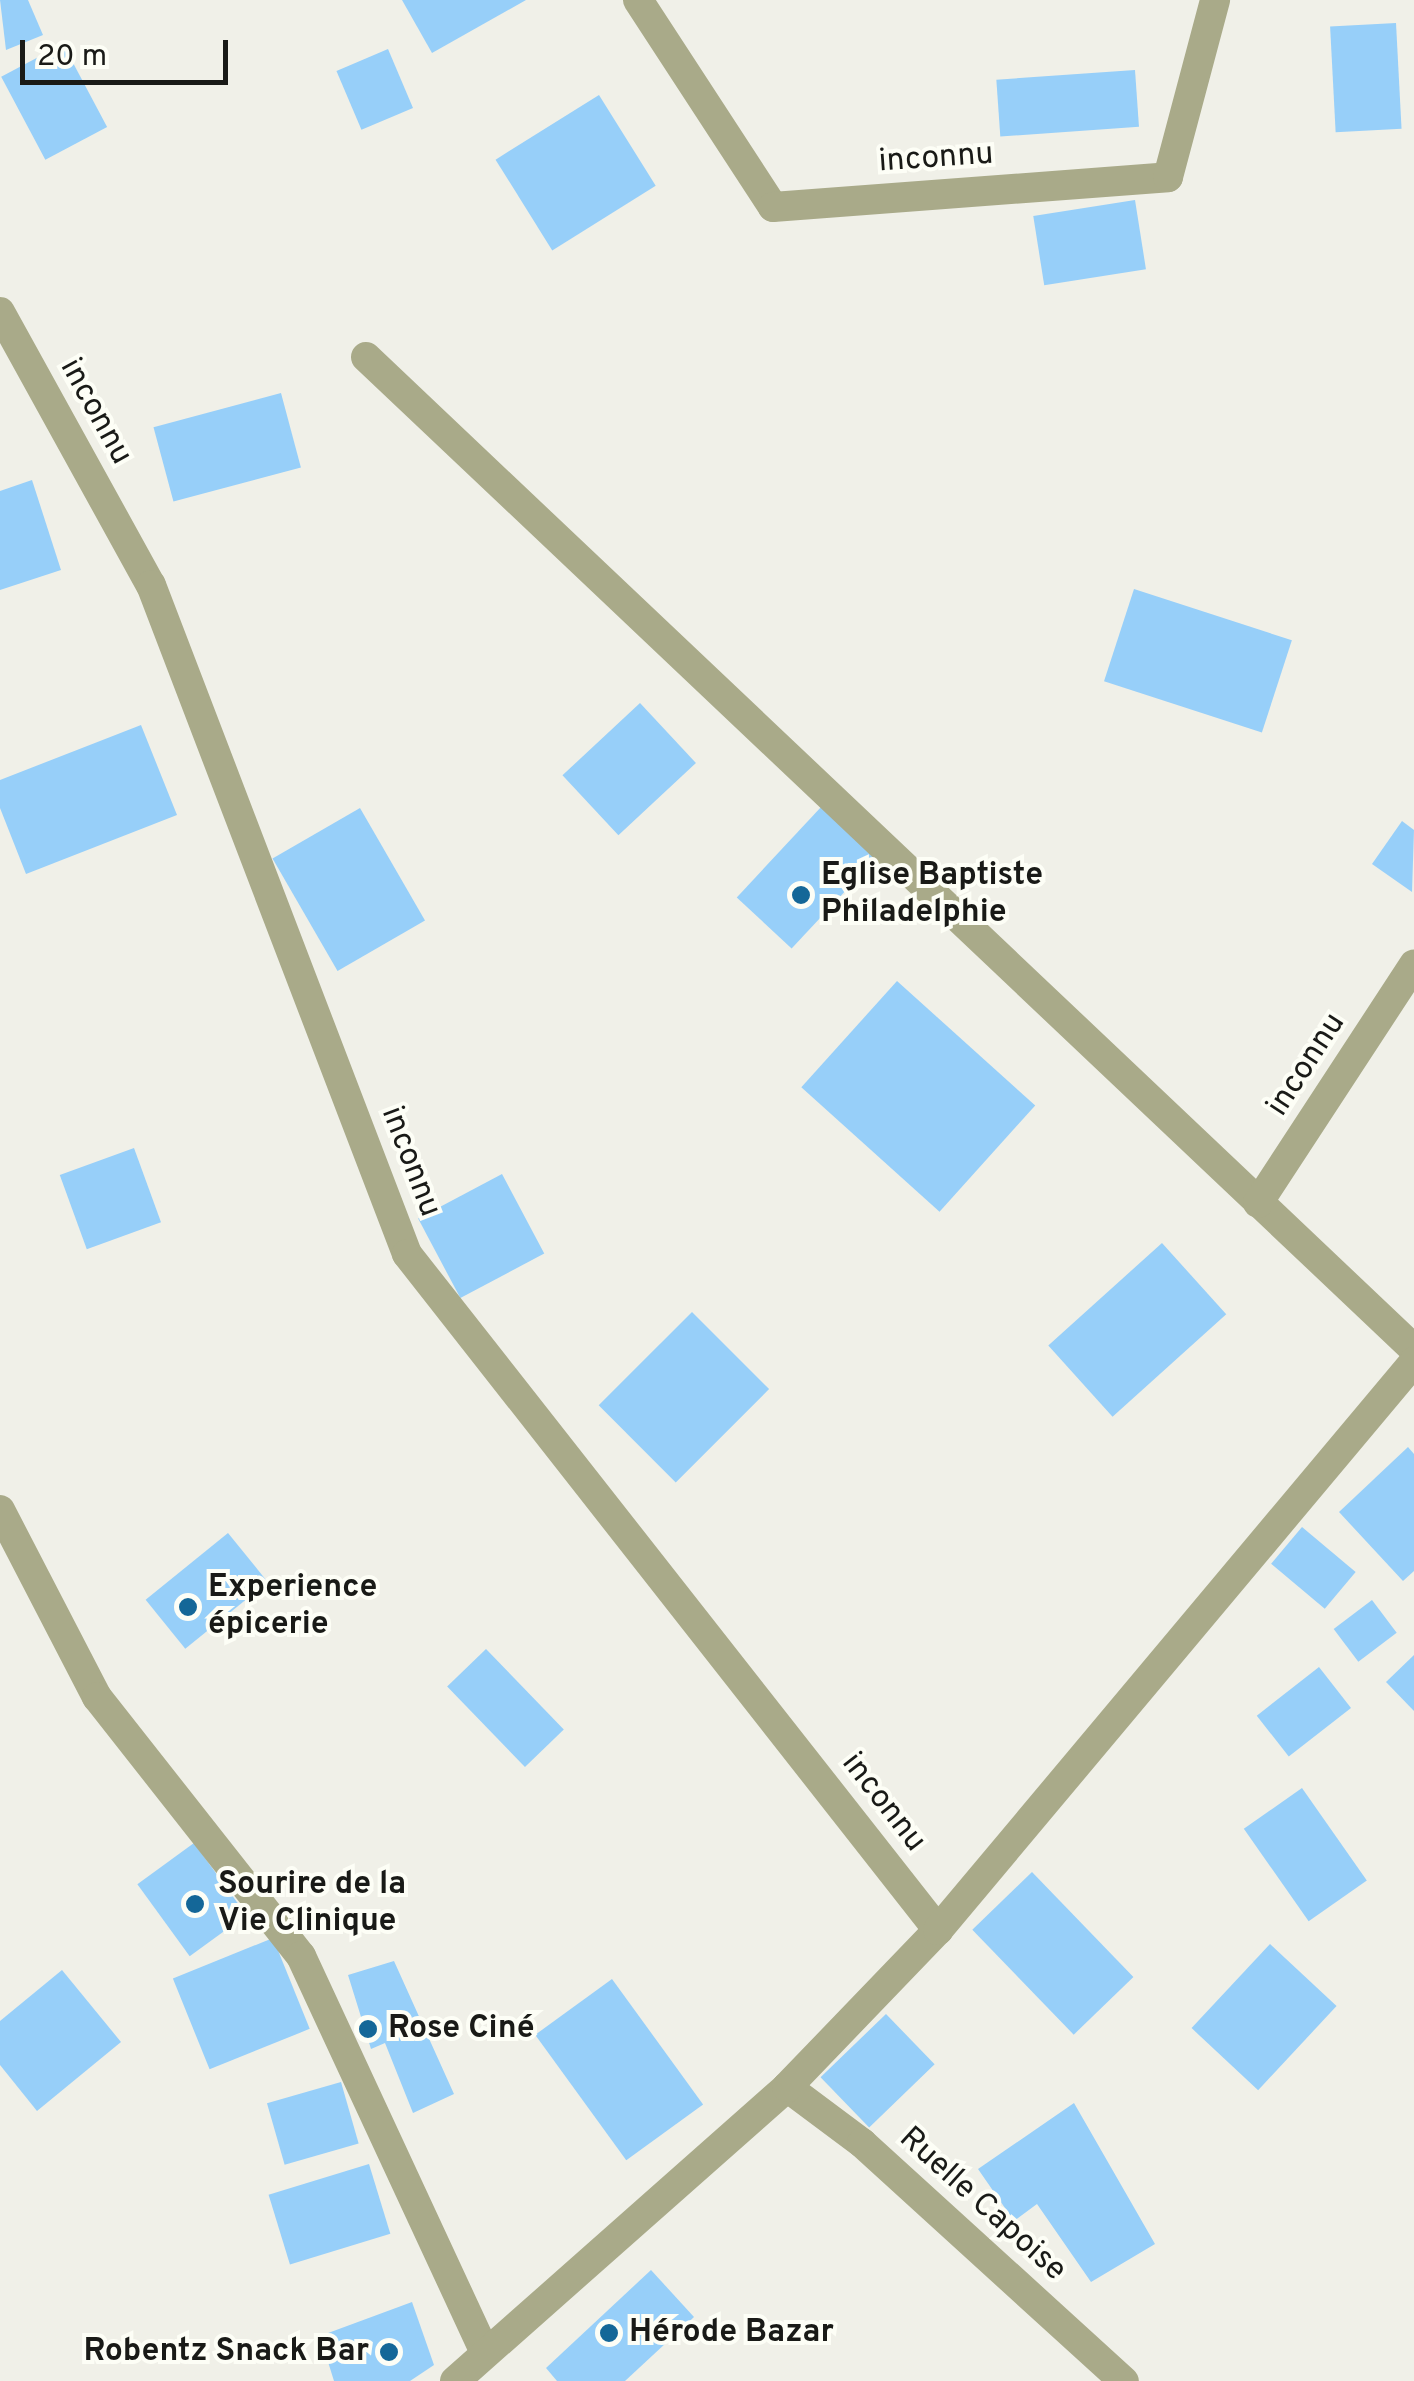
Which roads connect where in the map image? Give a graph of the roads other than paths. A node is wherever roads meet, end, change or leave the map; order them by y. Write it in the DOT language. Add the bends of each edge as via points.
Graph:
graph roads {
  1 [pos="638,0"];
  2 [pos="1215,0"];
  3 [pos="0,312"];
  4 [pos="366,357"];
  5 [pos="1414,965"];
  6 [pos="1258,1202"];
  7 [pos="1414,1349"];
  8 [pos="1414,1362"];
  9 [pos="0,1510"];
  10 [pos="938,1930"];
  11 [pos="787,2087"];
  12 [pos="484,2351"];
  13 [pos="455,2381"];
  14 [pos="1124,2381"];
  1 -- 2 [label="street, inconnu" via="773,206 1168,177"];
  3 -- 10 [label="street, inconnu" via="151,585 407,1254"];
  4 -- 6 [label="street"];
  5 -- 6 [label="street, inconnu"];
  6 -- 7 [label="street"];
  8 -- 10 [label="street"];
  9 -- 12 [label="street" via="97,1697 301,1956"];
  10 -- 11 [label="street"];
  11 -- 12 [label="street"];
  11 -- 14 [label="street, Ruelle Capoise" via="862,2143"];
  12 -- 13 [label="street"];
}
